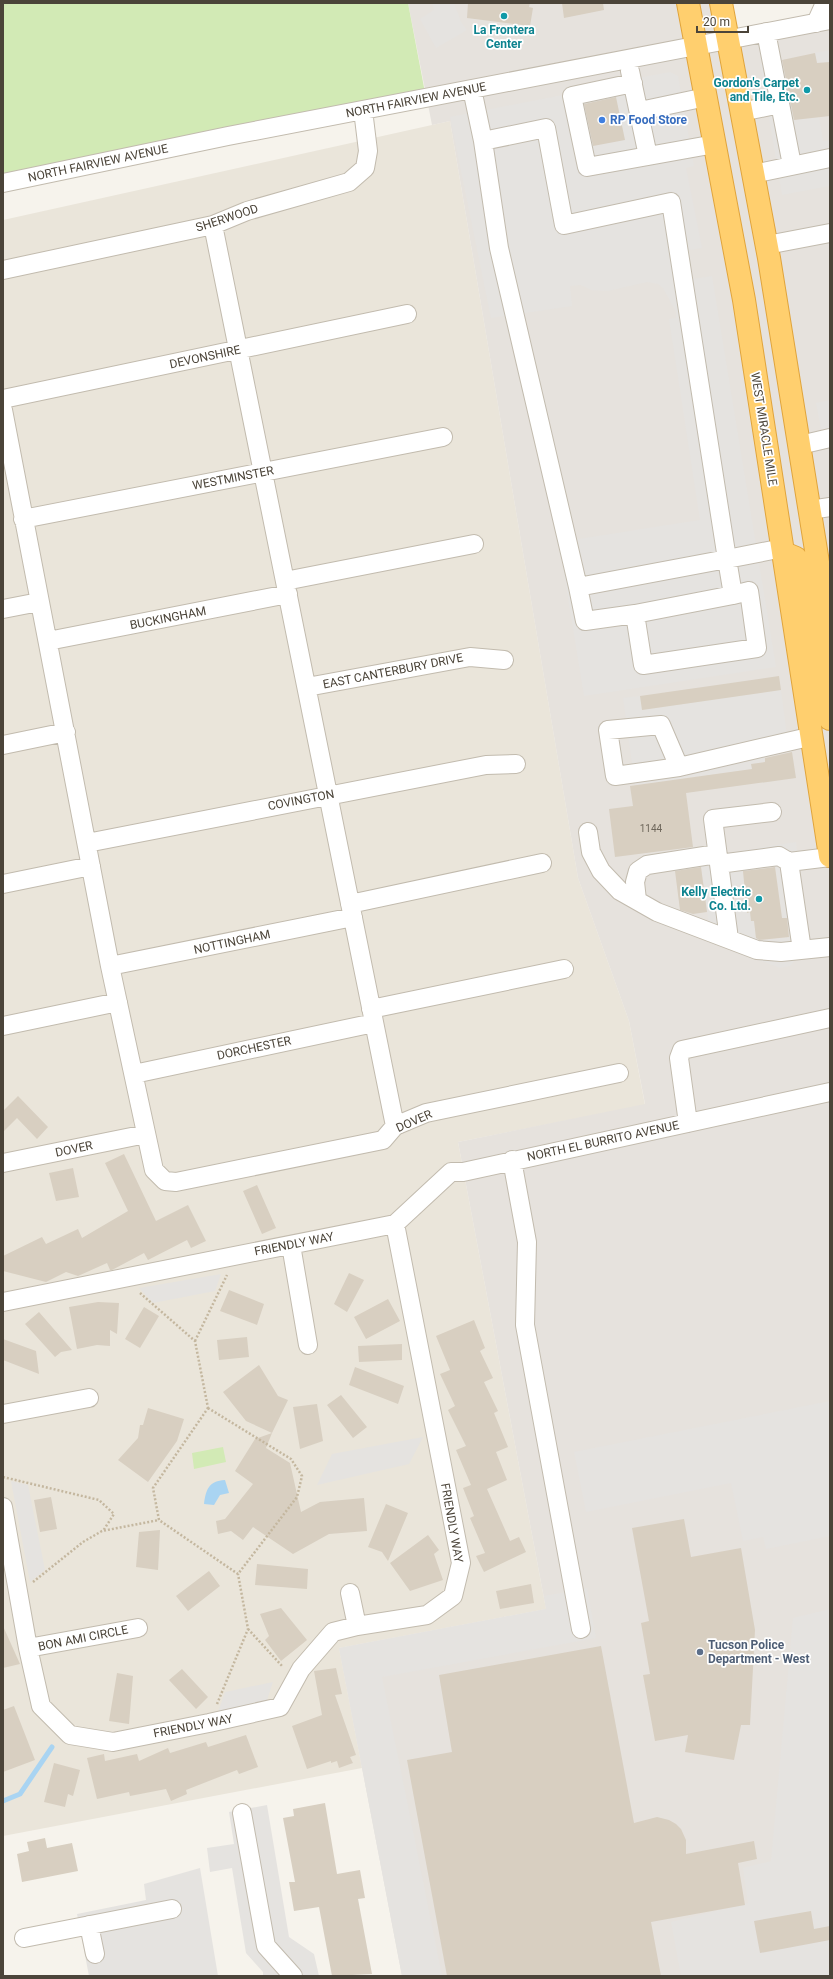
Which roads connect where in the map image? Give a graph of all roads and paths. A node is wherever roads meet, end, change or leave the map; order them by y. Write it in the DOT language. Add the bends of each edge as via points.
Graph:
graph roads {
  1 [pos="688,3"];
  2 [pos="721,3"];
  3 [pos="825,3"];
  4 [pos="823,21"];
  5 [pos="766,32"];
  6 [pos="728,40"];
  7 [pos="696,46"];
  8 [pos="628,59"];
  9 [pos="633,83"];
  10 [pos="472,89"];
  11 [pos="706,97"];
  12 [pos="780,104"];
  13 [pos="363,110"];
  14 [pos="640,111"];
  15 [pos="741,112"];
  16 [pos="483,141"];
  17 [pos="715,144"];
  18 [pos="648,156"];
  19 [pos="830,158"];
  20 [pos="792,165"];
  21 [pos="753,174"];
  22 [pos="3,183"];
  23 [pos="213,225"];
  24 [pos="830,233"];
  25 [pos="767,244"];
  26 [pos="3,270"];
  27 [pos="407,314"];
  28 [pos="238,350"];
  29 [pos="3,399"];
  30 [pos="3,410"];
  31 [pos="443,437"];
  32 [pos="830,438"];
  33 [pos="800,445"];
  34 [pos="8,470"];
  35 [pos="263,472"];
  36 [pos="820,508"];
  37 [pos="23,519"];
  38 [pos="474,544"];
  39 [pos="783,550"];
  40 [pos="727,559"];
  41 [pos="578,587"];
  42 [pos="286,588"];
  43 [pos="733,595"];
  44 [pos="39,602"];
  45 [pos="828,604"];
  46 [pos="3,609"];
  47 [pos="635,614"];
  48 [pos="830,637"];
  49 [pos="48,641"];
  50 [pos="504,660"];
  51 [pos="307,688"];
  52 [pos="830,718"];
  53 [pos="66,732"];
  54 [pos="813,736"];
  55 [pos="3,745"];
  56 [pos="516,764"];
  57 [pos="679,767"];
  58 [pos="328,794"];
  59 [pos="772,812"];
  60 [pos="588,832"];
  61 [pos="87,843"];
  62 [pos="830,857"];
  63 [pos="718,859"];
  64 [pos="542,862"];
  65 [pos="789,862"];
  66 [pos="91,866"];
  67 [pos="3,884"];
  68 [pos="637,900"];
  69 [pos="351,910"];
  70 [pos="729,939"];
  71 [pos="830,947"];
  72 [pos="802,950"];
  73 [pos="110,966"];
  74 [pos="564,968"];
  75 [pos="118,1002"];
  76 [pos="373,1016"];
  77 [pos="830,1018"];
  78 [pos="3,1026"];
  79 [pos="619,1073"];
  80 [pos="134,1074"];
  81 [pos="830,1092"];
  82 [pos="688,1123"];
  83 [pos="395,1126"];
  84 [pos="146,1134"];
  85 [pos="512,1160"];
  86 [pos="3,1163"];
  87 [pos="395,1224"];
  88 [pos="291,1244"];
  89 [pos="236,1255"];
  90 [pos="123,1278"];
  91 [pos="3,1302"];
  92 [pos="195,1341"];
  93 [pos="308,1345"];
  94 [pos="89,1398"];
  95 [pos="208,1408"];
  96 [pos="3,1414"];
  97 [pos="3,1477"];
  98 [pos="3,1507"];
  99 [pos="159,1520"];
  100 [pos="102,1531"];
  101 [pos="238,1574"];
  102 [pos="19,1593"];
  103 [pos="350,1593"];
  104 [pos="357,1626"];
  105 [pos="138,1628"];
  106 [pos="248,1629"];
  107 [pos="582,1629"];
  108 [pos="28,1648"];
  109 [pos="296,1681"];
  110 [pos="209,1724"];
  111 [pos="242,1813"];
  112 [pos="172,1909"];
  113 [pos="89,1925"];
  114 [pos="24,1938"];
  115 [pos="95,1954"];
  116 [pos="293,1976"];
  1 -- 7 [label="highway, WEST MIRACLE MILE"];
  2 -- 6 [label="highway"];
  3 -- 4 [label="street"];
  4 -- 5 [label="street, NORTH FAIRVIEW AVENUE"];
  5 -- 6 [label="street, NORTH FAIRVIEW AVENUE"];
  5 -- 12 [label="street"];
  6 -- 7 [label="street, NORTH FAIRVIEW AVENUE"];
  6 -- 15 [label="highway"];
  7 -- 8 [label="street, NORTH FAIRVIEW AVENUE"];
  7 -- 11 [label="highway, WEST MIRACLE MILE"];
  8 -- 9 [label="street"];
  8 -- 10 [label="street, NORTH FAIRVIEW AVENUE"];
  9 -- 14 [label="street"];
  9 -- 18 [label="street" via="572,96 585,160 587,167"];
  10 -- 13 [label="street, NORTH FAIRVIEW AVENUE"];
  10 -- 16 [label="street"];
  11 -- 14 [label="street"];
  11 -- 17 [label="highway, WEST MIRACLE MILE"];
  12 -- 15 [label="street"];
  12 -- 20 [label="street"];
  13 -- 22 [label="street, NORTH FAIRVIEW AVENUE"];
  13 -- 23 [label="street, SHERWOOD" via="368,151 365,168 349,182 247,211"];
  14 -- 18 [label="street"];
  15 -- 21 [label="highway"];
  16 -- 40 [label="street" via="546,128 564,225 671,202"];
  16 -- 41 [label="street" via="500,248"];
  17 -- 18 [label="street"];
  17 -- 39 [label="highway, WEST MIRACLE MILE" via="744,300"];
  19 -- 20 [label="street"];
  20 -- 21 [label="street"];
  21 -- 25 [label="highway"];
  23 -- 26 [label="street, SHERWOOD"];
  23 -- 28 [label="street"];
  24 -- 25 [label="street"];
  25 -- 33 [label="highway"];
  27 -- 28 [label="street, DEVONSHIRE"];
  28 -- 29 [label="street, DEVONSHIRE"];
  28 -- 35 [label="street"];
  30 -- 34 [label="street"];
  31 -- 35 [label="street, WESTMINSTER"];
  32 -- 33 [label="street"];
  33 -- 36 [label="highway"];
  34 -- 37 [label="street"];
  35 -- 37 [label="street, WESTMINSTER"];
  35 -- 42 [label="street"];
  36 -- 45 [label="highway"];
  37 -- 44 [label="street"];
  38 -- 42 [label="street, BUCKINGHAM"];
  39 -- 40 [label="street"];
  39 -- 52 [label="highway" via="796,558 806,576"];
  39 -- 54 [label="highway, WEST MIRACLE MILE"];
  40 -- 41 [label="street"];
  40 -- 43 [label="street"];
  41 -- 47 [label="street" via="585,621"];
  42 -- 49 [label="street, BUCKINGHAM"];
  42 -- 51 [label="street"];
  43 -- 47 [label="street"];
  43 -- 47 [label="street" via="749,591 757,648 643,665"];
  44 -- 46 [label="street"];
  44 -- 49 [label="street"];
  45 -- 48 [label="highway"];
  49 -- 53 [label="street"];
  50 -- 51 [label="street, EAST CANTERBURY DRIVE" via="470,657"];
  51 -- 58 [label="street"];
  53 -- 55 [label="street"];
  53 -- 61 [label="street"];
  54 -- 57 [label="street"];
  54 -- 62 [label="highway, WEST MIRACLE MILE"];
  56 -- 58 [label="street, COVINGTON" via="486,765"];
  58 -- 61 [label="street, COVINGTON"];
  58 -- 69 [label="street"];
  59 -- 63 [label="street" via="713,819"];
  60 -- 68 [label="street" via="591,852 601,871 620,891"];
  61 -- 66 [label="street"];
  62 -- 65 [label="street"];
  63 -- 65 [label="street" via="779,856"];
  63 -- 68 [label="street" via="647,865 638,871 635,882"];
  63 -- 70 [label="street"];
  64 -- 69 [label="street, NOTTINGHAM"];
  65 -- 72 [label="street"];
  66 -- 67 [label="street"];
  66 -- 73 [label="street"];
  68 -- 70 [label="street" via="657,912"];
  69 -- 73 [label="street, NOTTINGHAM"];
  69 -- 76 [label="street"];
  70 -- 72 [label="street" via="757,950"];
  71 -- 72 [label="street"];
  73 -- 75 [label="street"];
  74 -- 76 [label="street, DORCHESTER"];
  75 -- 78 [label="street"];
  75 -- 80 [label="street"];
  76 -- 80 [label="street, DORCHESTER"];
  76 -- 83 [label="street"];
  77 -- 82 [label="street" via="682,1050 678,1058"];
  79 -- 83 [label="street, DOVER" via="426,1113"];
  80 -- 84 [label="street"];
  81 -- 82 [label="street, NORTH EL BURRITO AVENUE"];
  82 -- 85 [label="street, NORTH EL BURRITO AVENUE"];
  83 -- 84 [label="street, DOVER" via="383,1140 176,1182 165,1180 154,1170"];
  84 -- 86 [label="street, DOVER"];
  85 -- 87 [label="street, NORTH EL BURRITO AVENUE" via="464,1172 451,1172"];
  85 -- 107 [label="street" via="527,1242 525,1325"];
  87 -- 88 [label="street, FRIENDLY WAY"];
  87 -- 104 [label="street, FRIENDLY WAY" via="461,1563 453,1596 427,1615"];
  88 -- 89 [label="street, FRIENDLY WAY"];
  88 -- 93 [label="street"];
  89 -- 90 [label="street, FRIENDLY WAY"];
  89 -- 92 [label="path"];
  90 -- 91 [label="street, FRIENDLY WAY"];
  90 -- 92 [label="path"];
  92 -- 95 [label="path"];
  94 -- 96 [label="street"];
  95 -- 99 [label="path" via="153,1488"];
  95 -- 101 [label="path" via="291,1459 302,1476 297,1497"];
  97 -- 100 [label="path" via="99,1500 114,1514"];
  98 -- 102 [label="street, FRIENDLY WAY"];
  99 -- 100 [label="path"];
  99 -- 101 [label="path"];
  100 -- 102 [label="path"];
  101 -- 106 [label="path"];
  102 -- 108 [label="street, FRIENDLY WAY"];
  103 -- 104 [label="street"];
  104 -- 109 [label="street, FRIENDLY WAY" via="334,1632 300,1669"];
  105 -- 108 [label="street, BON AMI CIRCLE"];
  106 -- 109 [label="path"];
  106 -- 110 [label="path"];
  108 -- 110 [label="street, FRIENDLY WAY" via="41,1706 70,1735 113,1742"];
  109 -- 110 [label="street, FRIENDLY WAY" via="280,1707"];
  111 -- 116 [label="street" via="266,1946"];
  112 -- 113 [label="street"];
  113 -- 114 [label="street"];
  113 -- 115 [label="street"];
}
